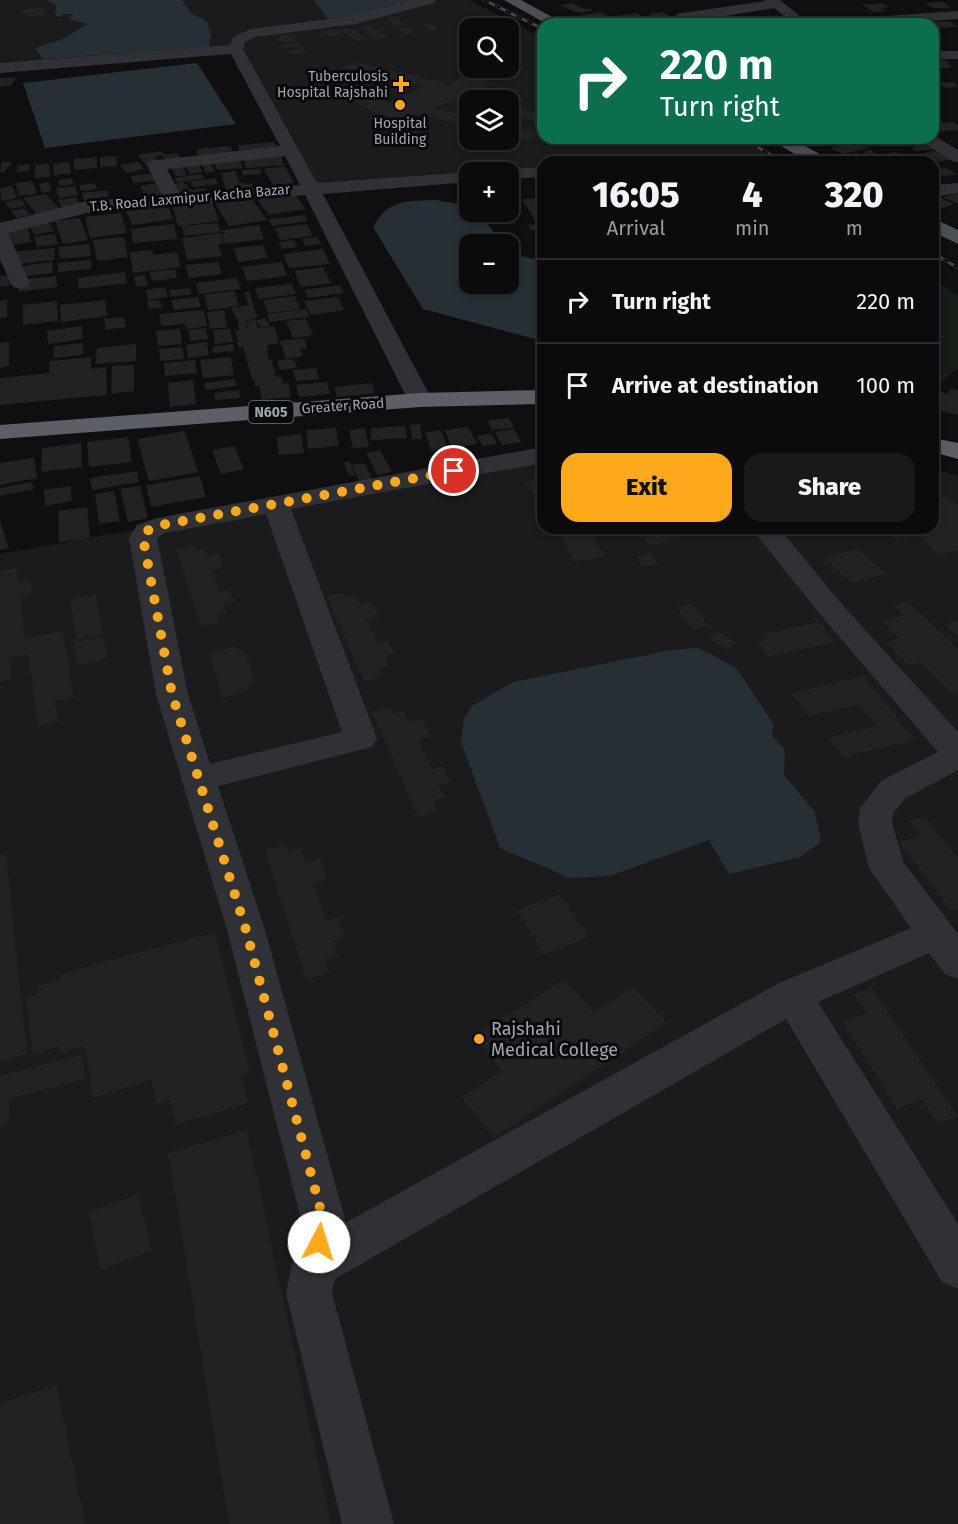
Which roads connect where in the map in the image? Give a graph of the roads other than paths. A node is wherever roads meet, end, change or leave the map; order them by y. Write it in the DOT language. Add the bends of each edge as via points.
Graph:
graph roads {
  1 [pos="429,0"];
  2 [pos="511,0"];
  3 [pos="535,0"];
  4 [pos="944,0"];
  5 [pos="773,2"];
  6 [pos="861,5"];
  7 [pos="662,8"];
  8 [pos="958,11"];
  9 [pos="715,13"];
  10 [pos="958,15"];
  11 [pos="546,18"];
  12 [pos="570,18"];
  13 [pos="654,18"];
  14 [pos="683,18"];
  15 [pos="720,18"];
  16 [pos="795,18"];
  17 [pos="883,18"];
  18 [pos="915,18"];
  19 [pos="236,49"];
  20 [pos="939,55"];
  21 [pos="958,55"];
  22 [pos="0,68"];
  23 [pos="791,144"];
  24 [pos="808,144"];
  25 [pos="932,144"];
  26 [pos="291,150"];
  27 [pos="819,156"];
  28 [pos="823,156"];
  29 [pos="950,164"];
  30 [pos="537,172"];
  31 [pos="519,173"];
  32 [pos="459,178"];
  33 [pos="310,188"];
  34 [pos="958,188"];
  35 [pos="939,190"];
  36 [pos="173,198"];
  37 [pos="939,214"];
  38 [pos="958,225"];
  39 [pos="1,226"];
  40 [pos="939,227"];
  41 [pos="958,238"];
  42 [pos="20,283"];
  43 [pos="537,397"];
  44 [pos="420,400"];
  45 [pos="537,406"];
  46 [pos="291,415"];
  47 [pos="0,432"];
  48 [pos="939,436"];
  49 [pos="0,440"];
  50 [pos="958,440"];
  51 [pos="939,446"];
  52 [pos="958,451"];
  53 [pos="537,456"];
  54 [pos="276,504"];
  55 [pos="770,534"];
  56 [pos="958,754"];
  57 [pos="198,779"];
  58 [pos="947,948"];
  59 [pos="793,995"];
  60 [pos="315,1265"];
  61 [pos="958,1266"];
  62 [pos="368,1524"];
  1 -- 19 [label="street" via="355,21 250,33 238,40"];
  2 -- 11 [label="main road"];
  3 -- 12 [label="main road"];
  4 -- 8 [label="street"];
  5 -- 9 [label="street"];
  5 -- 16 [label="street"];
  6 -- 17 [label="street"];
  7 -- 13 [label="street" via="668,12 648,14"];
  9 -- 14 [label="street"];
  9 -- 15 [label="street"];
  10 -- 18 [label="street"];
  19 -- 22 [label="street"];
  19 -- 26 [label="street"];
  20 -- 21 [label="street"];
  23 -- 27 [label="main road"];
  24 -- 28 [label="main road"];
  25 -- 29 [label="street"];
  26 -- 33 [label="street"];
  26 -- 36 [label="street" via="156,165"];
  30 -- 31 [label="street"];
  32 -- 33 [label="street, T.B. Road Laxmipur Kacha Bazar"];
  33 -- 36 [label="street, T.B. Road Laxmipur Kacha Bazar"];
  33 -- 44 [label="street"];
  34 -- 35 [label="street"];
  36 -- 39 [label="street, T.B. Road Laxmipur Kacha Bazar" via="87,207"];
  37 -- 38 [label="main road"];
  39 -- 42 [label="street"];
  40 -- 41 [label="main road"];
  43 -- 44 [label="highway, Greater Road / N605"];
  44 -- 46 [label="highway, Greater Road / N605"];
  45 -- 46 [label="highway, Greater Road / N605"];
  46 -- 47 [label="highway, Greater Road / N605"];
  46 -- 49 [label="highway, Greater Road / N605"];
  48 -- 50 [label="highway"];
  51 -- 52 [label="highway"];
  53 -- 54 [label="street"];
  54 -- 57 [label="street" via="156,526 143,538 172,694"];
  54 -- 57 [label="street" via="361,739"];
  55 -- 56 [label="street"];
  56 -- 58 [label="street" via="894,789 877,808 874,823 887,868"];
  57 -- 60 [label="street" via="246,930 323,1219"];
  58 -- 59 [label="street"];
  59 -- 60 [label="street"];
  59 -- 61 [label="street"];
  60 -- 62 [label="street" via="309,1293"];
}
